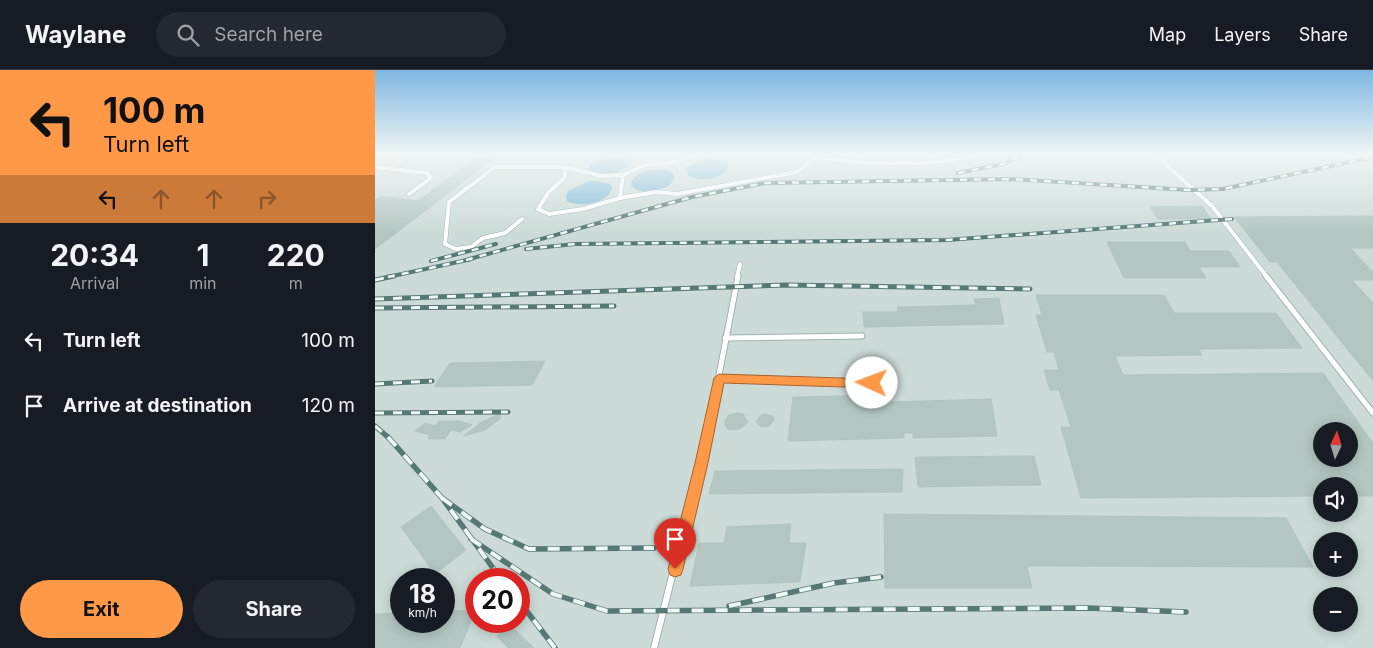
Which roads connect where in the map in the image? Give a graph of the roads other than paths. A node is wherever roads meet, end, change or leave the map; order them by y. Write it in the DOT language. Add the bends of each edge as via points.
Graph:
graph roads {
  1 [pos="428,180"];
  2 [pos="478,180"];
  3 [pos="562,180"];
  4 [pos="622,180"];
  5 [pos="754,180"];
  6 [pos="1183,180"];
  7 [pos="409,194"];
  8 [pos="620,198"];
  9 [pos="522,219"];
  10 [pos="740,264"];
  11 [pos="862,336"];
  12 [pos="725,338"];
  13 [pos="719,378"];
  14 [pos="891,384"];
  15 [pos="1373,413"];
  16 [pos="654,648"];
  1 -- 7 [label="lane"];
  2 -- 9 [label="lane" via="449,202 445,244 456,249 471,246 483,238 505,233"];
  3 -- 8 [label="lane" via="538,209 549,214 583,209"];
  4 -- 8 [label="lane"];
  5 -- 8 [label="lane" via="677,194 656,192"];
  6 -- 15 [label="lane" via="1212,206"];
  10 -- 12 [label="lane"];
  11 -- 12 [label="lane"];
  12 -- 13 [label="lane"];
  13 -- 14 [label="lane"];
  13 -- 16 [label="lane" via="702,463"];
}
